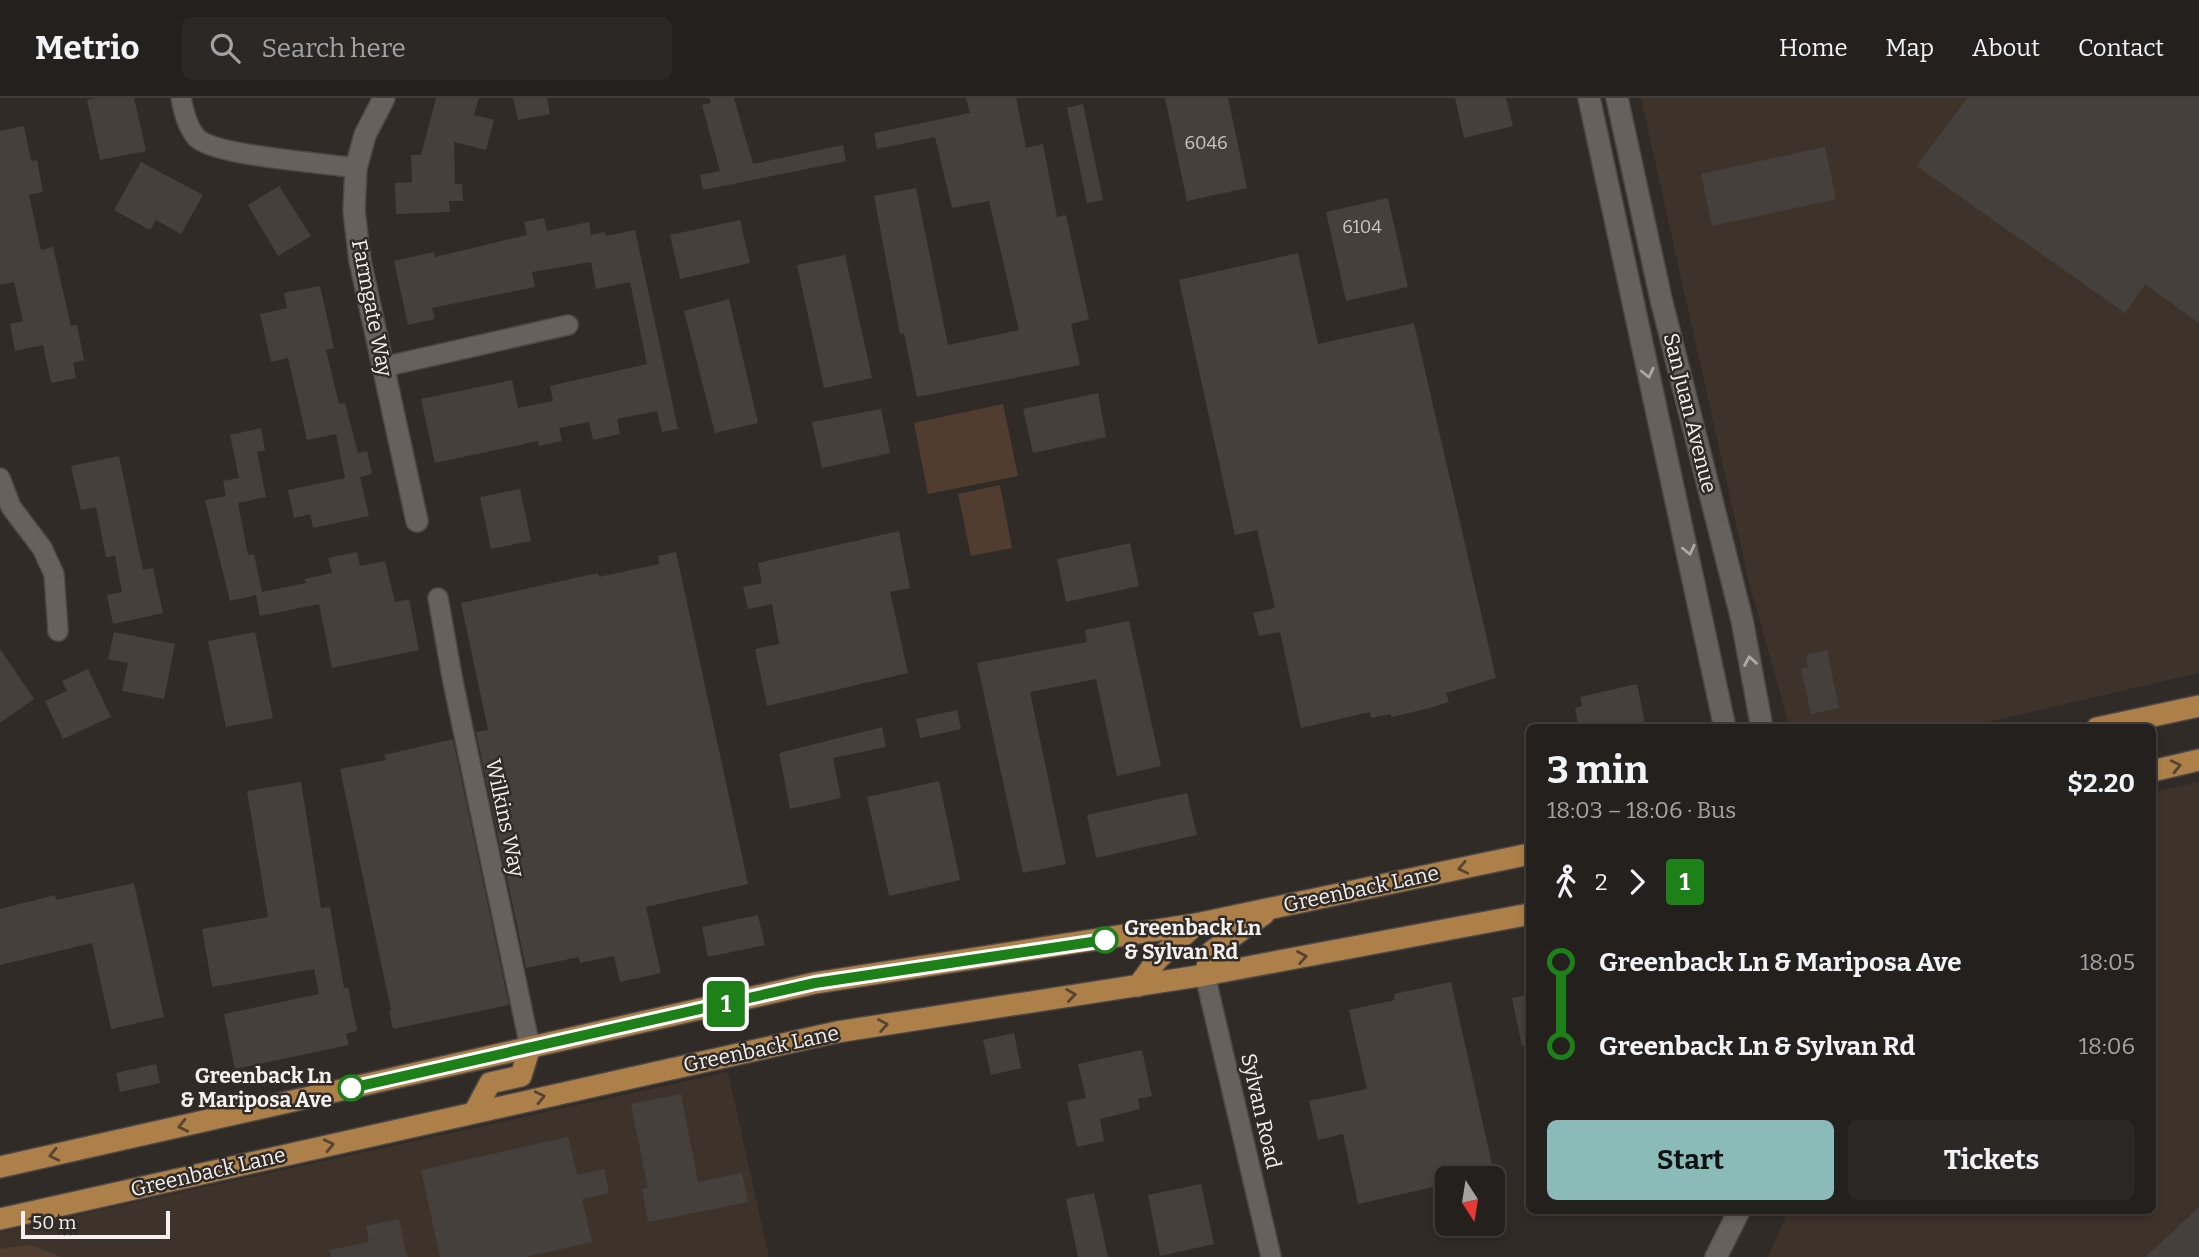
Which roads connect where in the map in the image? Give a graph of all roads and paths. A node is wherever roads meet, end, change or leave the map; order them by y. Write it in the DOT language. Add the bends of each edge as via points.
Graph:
graph roads {
  1 [pos="181,98"];
  2 [pos="384,98"];
  3 [pos="1589,98"];
  4 [pos="1610,98"];
  5 [pos="1617,98"];
  6 [pos="356,168"];
  7 [pos="1608,184"];
  8 [pos="1661,299"];
  9 [pos="568,325"];
  10 [pos="383,367"];
  11 [pos="0,478"];
  12 [pos="417,521"];
  13 [pos="438,598"];
  14 [pos="58,631"];
  15 [pos="2199,706"];
  16 [pos="1724,724"];
  17 [pos="1761,724"];
  18 [pos="2115,724"];
  19 [pos="2199,761"];
  20 [pos="2156,770"];
  21 [pos="1526,855"];
  22 [pos="1275,907"];
  23 [pos="1526,915"];
  24 [pos="1196,924"];
  25 [pos="1205,975"];
  26 [pos="1139,986"];
  27 [pos="530,1047"];
  28 [pos="474,1113"];
  29 [pos="0,1167"];
  30 [pos="1738,1214"];
  31 [pos="0,1219"];
  32 [pos="1271,1257"];
  33 [pos="1716,1257"];
  1 -- 6 [label="street" via="186,120 198,139 221,150"];
  2 -- 6 [label="main road, Farmgate Way" via="365,135"];
  3 -- 7 [label="main road, San Juan Avenue"];
  4 -- 7 [label="main road" via="1605,115 1617,172"];
  5 -- 8 [label="main road, San Juan Avenue"];
  6 -- 10 [label="main road, Farmgate Way" via="354,211 360,261"];
  7 -- 8 [label="main road" via="1628,216 1644,287"];
  7 -- 16 [label="main road, San Juan Avenue, one-way"];
  17 -- 8 [label="main road, San Juan Avenue, one-way" via="1742,620"];
  9 -- 10 [label="street"];
  10 -- 12 [label="main road, Farmgate Way"];
  11 -- 14 [label="street" via="10,507 42,548 54,574"];
  13 -- 27 [label="street, Wilkins Way"];
  15 -- 18 [label="main road"];
  20 -- 19 [label="main road, one-way"];
  21 -- 22 [label="main road, Greenback Lane, one-way"];
  22 -- 24 [label="main road, Greenback Lane"];
  22 -- 25 [label="main road" via="1211,952"];
  25 -- 23 [label="main road, Greenback Lane, one-way"];
  24 -- 26 [label="main road" via="1157,960"];
  24 -- 27 [label="main road, Greenback Lane" via="815,983"];
  25 -- 26 [label="main road, Greenback Lane"];
  25 -- 32 [label="street, Sylvan Road"];
  28 -- 26 [label="main road, Greenback Lane, one-way" via="837,1032"];
  27 -- 28 [label="main road" via="521,1076 490,1083"];
  27 -- 29 [label="main road, Greenback Lane, one-way"];
  31 -- 28 [label="main road, Greenback Lane, one-way"];
  30 -- 33 [label="main road"];
}
